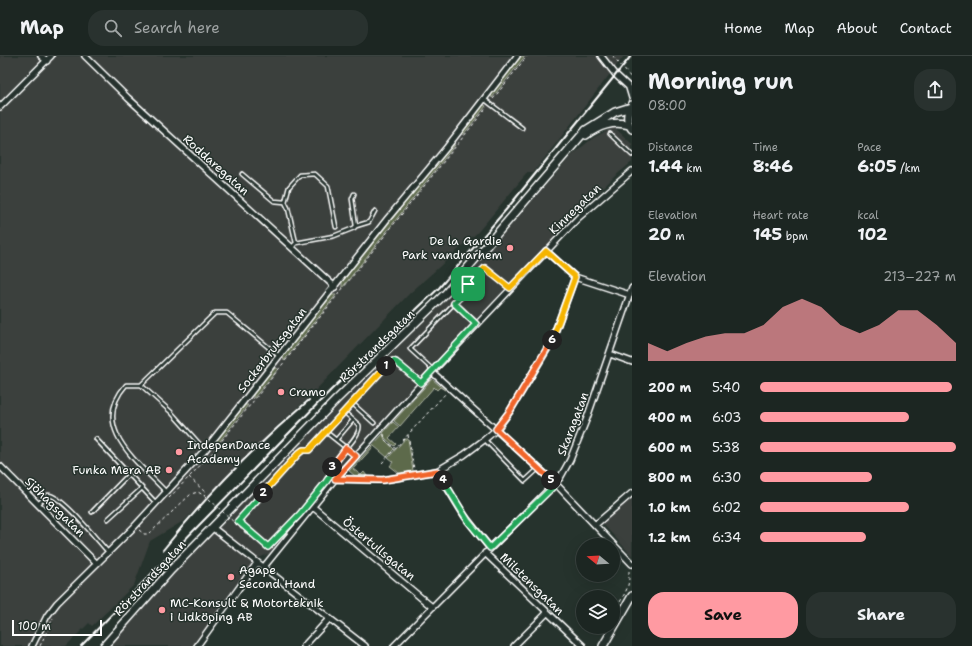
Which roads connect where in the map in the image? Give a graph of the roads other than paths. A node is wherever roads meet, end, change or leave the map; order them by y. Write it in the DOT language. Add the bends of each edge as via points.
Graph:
graph roads {
  1 [pos="41,56"];
  2 [pos="51,56"];
  3 [pos="85,56"];
  4 [pos="517,56"];
  5 [pos="601,56"];
  6 [pos="46,61"];
  7 [pos="630,88"];
  8 [pos="632,98"];
  9 [pos="484,99"];
  10 [pos="631,106"];
  11 [pos="0,107"];
  12 [pos="630,127"];
  13 [pos="522,128"];
  14 [pos="610,134"];
  15 [pos="576,143"];
  16 [pos="632,155"];
  17 [pos="632,170"];
  18 [pos="242,174"];
  19 [pos="354,194"];
  20 [pos="285,202"];
  21 [pos="375,211"];
  22 [pos="356,226"];
  23 [pos="336,227"];
  24 [pos="294,245"];
  25 [pos="546,251"];
  26 [pos="575,277"];
  27 [pos="335,286"];
  28 [pos="510,288"];
  29 [pos="632,288"];
  30 [pos="630,295"];
  31 [pos="454,303"];
  32 [pos="476,324"];
  33 [pos="610,354"];
  34 [pos="280,357"];
  35 [pos="632,362"];
  36 [pos="432,371"];
  37 [pos="421,383"];
  38 [pos="141,385"];
  39 [pos="352,404"];
  40 [pos="344,412"];
  41 [pos="353,420"];
  42 [pos="374,423"];
  43 [pos="496,429"];
  44 [pos="326,432"];
  45 [pos="96,439"];
  46 [pos="336,440"];
  47 [pos="484,440"];
  48 [pos="346,448"];
  49 [pos="205,450"];
  50 [pos="356,456"];
  51 [pos="0,466"];
  52 [pos="539,468"];
  53 [pos="437,471"];
  54 [pos="128,474"];
  55 [pos="335,479"];
  56 [pos="556,484"];
  57 [pos="142,488"];
  58 [pos="167,492"];
  59 [pos="632,493"];
  60 [pos="156,503"];
  61 [pos="38,504"];
  62 [pos="312,507"];
  63 [pos="92,512"];
  64 [pos="108,519"];
  65 [pos="595,525"];
  66 [pos="213,528"];
  67 [pos="490,548"];
  68 [pos="108,552"];
  69 [pos="485,553"];
  70 [pos="96,563"];
  71 [pos="257,563"];
  72 [pos="632,565"];
  73 [pos="263,568"];
  74 [pos="632,596"];
  75 [pos="432,607"];
  76 [pos="547,613"];
  77 [pos="329,619"];
  78 [pos="32,646"];
  79 [pos="104,646"];
  80 [pos="197,646"];
  81 [pos="304,646"];
  82 [pos="365,646"];
  83 [pos="394,646"];
  84 [pos="514,646"];
  85 [pos="583,646"];
  86 [pos="603,646"];
  1 -- 6 [label="street"];
  2 -- 6 [label="street"];
  3 -- 24 [label="street, Roddaregatan" via="128,98"];
  4 -- 9 [label="street, Sockerbruksgatan"];
  5 -- 7 [label="street"];
  6 -- 11 [label="street"];
  7 -- 8 [label="street"];
  9 -- 13 [label="lane"];
  9 -- 27 [label="street, Sockerbruksgatan"];
  10 -- 12 [label="main road, Rörstrandsgatan" via="627,119"];
  10 -- 15 [label="main road, Rörstrandsgatan" via="599,121 586,130"];
  12 -- 15 [label="main road, Rörstrandsgatan" via="622,122 612,123 589,133"];
  14 -- 16 [label="lane"];
  15 -- 66 [label="main road, Rörstrandsgatan" via="446,293 336,400"];
  17 -- 25 [label="street, Kinnegatan" via="596,201"];
  18 -- 20 [label="lane" via="274,201"];
  19 -- 22 [label="lane" via="352,199"];
  20 -- 23 [label="lane" via="294,180 300,175 315,174 328,186"];
  20 -- 24 [label="lane"];
  21 -- 22 [label="lane" via="369,222"];
  22 -- 24 [label="lane" via="334,236"];
  24 -- 27 [label="street, Roddaregatan"];
  25 -- 26 [label="street"];
  25 -- 28 [label="street, Kinnegatan"];
  26 -- 30 [label="street"];
  26 -- 43 [label="street" via="550,343 510,411"];
  27 -- 34 [label="street, Sockerbruksgatan"];
  28 -- 31 [label="lane" via="485,268 468,284 468,289"];
  28 -- 32 [label="street, Kinnegatan"];
  29 -- 30 [label="street, Skaragatan"];
  30 -- 33 [label="street, Skaragatan"];
  31 -- 32 [label="lane"];
  31 -- 36 [label="lane" via="410,349"];
  32 -- 36 [label="street, Kinnegatan"];
  33 -- 35 [label="street"];
  33 -- 56 [label="street, Skaragatan" via="570,460"];
  34 -- 38 [label="lane" via="227,313 215,313"];
  34 -- 49 [label="street, Sockerbruksgatan"];
  36 -- 37 [label="street, Kinnegatan"];
  36 -- 43 [label="street"];
  37 -- 39 [label="lane" via="393,361"];
  37 -- 50 [label="street, Kinnegatan"];
  38 -- 49 [label="lane" via="171,412"];
  38 -- 58 [label="lane" via="126,385 116,396 112,410 114,430 126,450"];
  39 -- 40 [label="lane"];
  39 -- 42 [label="lane"];
  40 -- 41 [label="lane"];
  40 -- 44 [label="lane"];
  41 -- 46 [label="lane"];
  41 -- 48 [label="lane" via="360,428"];
  43 -- 47 [label="street"];
  43 -- 52 [label="street"];
  44 -- 46 [label="lane"];
  44 -- 48 [label="lane" via="309,450 299,453 240,518 239,523 264,544 270,546 300,514 330,476 332,466"];
  45 -- 54 [label="lane"];
  46 -- 48 [label="lane"];
  47 -- 52 [label="lane" via="525,481"];
  47 -- 53 [label="street"];
  48 -- 50 [label="lane"];
  49 -- 58 [label="street, Sockerbruksgatan"];
  50 -- 55 [label="street, Kinnegatan"];
  51 -- 61 [label="street, Sjöhagsgatan"];
  52 -- 56 [label="street"];
  53 -- 55 [label="street" via="383,480"];
  53 -- 67 [label="street, Milstensgatan" via="468,521"];
  54 -- 57 [label="lane"];
  54 -- 63 [label="lane"];
  55 -- 62 [label="street, Kinnegatan"];
  56 -- 65 [label="street"];
  56 -- 67 [label="street, Skaragatan"];
  57 -- 60 [label="lane"];
  57 -- 64 [label="lane"];
  58 -- 60 [label="street, Sockerbruksgatan"];
  59 -- 65 [label="street"];
  60 -- 68 [label="street, Sockerbruksgatan"];
  61 -- 68 [label="lane" via="48,495 55,496"];
  61 -- 70 [label="street, Sjöhagsgatan"];
  62 -- 73 [label="street, Kinnegatan"];
  62 -- 75 [label="street, Östertullsgatan"];
  65 -- 72 [label="street"];
  66 -- 71 [label="street"];
  66 -- 79 [label="main road, Rörstrandsgatan" via="152,589"];
  67 -- 69 [label="street, Skaragatan"];
  68 -- 70 [label="street, Sockerbruksgatan"];
  69 -- 75 [label="street, Skaragatan"];
  69 -- 76 [label="street, Milstensgatan"];
  70 -- 78 [label="street, Sockerbruksgatan" via="51,610"];
  71 -- 73 [label="street"];
  71 -- 80 [label="street"];
  73 -- 77 [label="street"];
  74 -- 86 [label="main road"];
  75 -- 83 [label="street, Skaragatan"];
  76 -- 84 [label="street"];
  76 -- 85 [label="street, Milstensgatan"];
  77 -- 81 [label="street"];
  77 -- 82 [label="street"];
}
